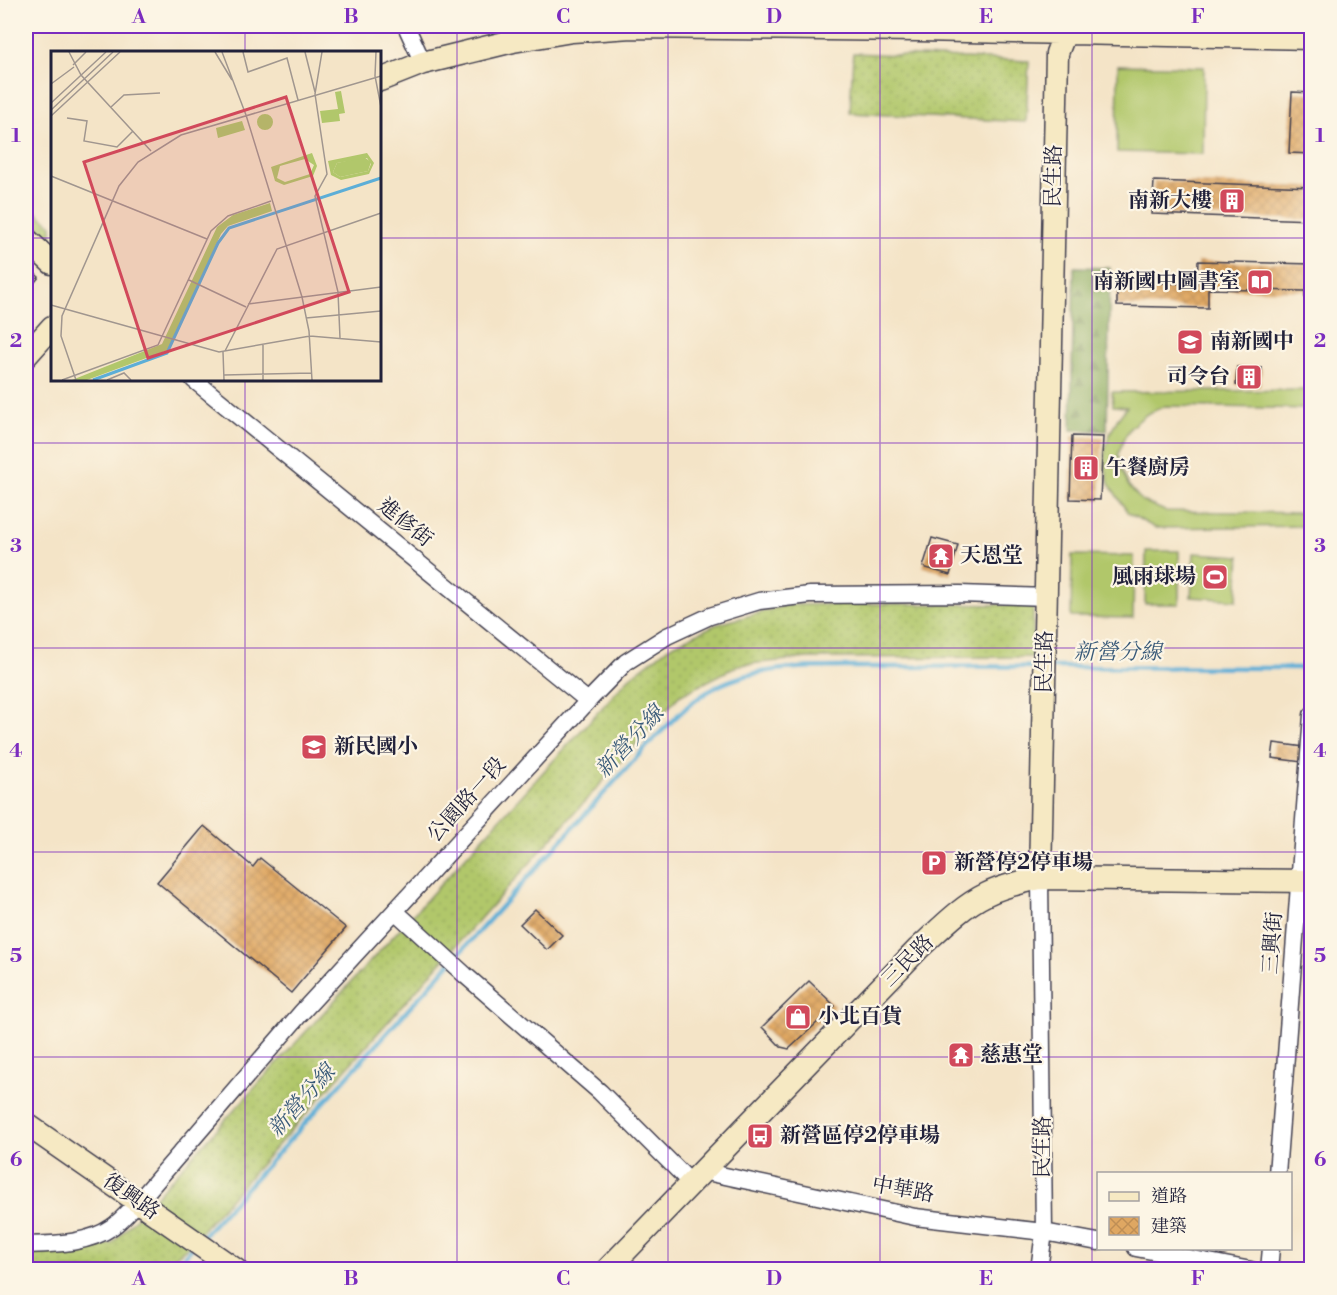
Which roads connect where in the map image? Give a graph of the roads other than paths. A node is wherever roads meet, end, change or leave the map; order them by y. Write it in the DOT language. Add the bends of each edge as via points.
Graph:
graph roads {
  1 [pos="406,26"];
  2 [pos="1056,34"];
  3 [pos="1311,38"];
  4 [pos="423,63"];
  5 [pos="381,80"];
  6 [pos="26,239"];
  7 [pos="51,262"];
  8 [pos="51,328"];
  9 [pos="26,356"];
  10 [pos="195,381"];
  11 [pos="1047,597"];
  12 [pos="588,700"];
  13 [pos="1311,715"];
  14 [pos="1040,878"];
  15 [pos="1305,881"];
  16 [pos="396,912"];
  17 [pos="26,1124"];
  18 [pos="1277,1172"];
  19 [pos="697,1177"];
  20 [pos="139,1202"];
  21 [pos="1044,1232"];
  22 [pos="1097,1242"];
  23 [pos="26,1245"];
  24 [pos="1147,1250"];
  25 [pos="1271,1250"];
  26 [pos="236,1269"];
  27 [pos="607,1269"];
  28 [pos="1039,1269"];
  29 [pos="1251,1269"];
  30 [pos="1269,1269"];
  1 -- 4 [label="street"];
  2 -- 3 [label="street"];
  2 -- 4 [label="street" via="630,27 513,41"];
  2 -- 11 [label="street, 民生路"];
  4 -- 5 [label="street"];
  6 -- 7 [label="street"];
  8 -- 9 [label="street"];
  10 -- 12 [label="street, 進修街"];
  11 -- 12 [label="street, 公園路一段" via="810,596 759,602 710,616 667,636 626,662"];
  11 -- 14 [label="street, 民生路"];
  12 -- 16 [label="street, 公園路一段"];
  13 -- 15 [label="street, 三興街"];
  14 -- 15 [label="street, 三民路"];
  14 -- 19 [label="street, 三民路" via="1007,886 965,907 918,949"];
  14 -- 21 [label="street, 民生路"];
  15 -- 18 [label="street, 三興街"];
  16 -- 19 [label="street"];
  16 -- 20 [label="street, 公園路一段" via="301,1013"];
  17 -- 20 [label="street, 復興路"];
  19 -- 21 [label="street, 中華路" via="915,1216"];
  19 -- 27 [label="street, 三民路"];
  20 -- 23 [label="street, 公園路一段" via="111,1228 83,1240"];
  20 -- 26 [label="street, 復興路"];
  21 -- 22 [label="street, 中華路"];
  21 -- 28 [label="street, 民生路"];
  24 -- 29 [label="street"];
  25 -- 30 [label="street"];
}
